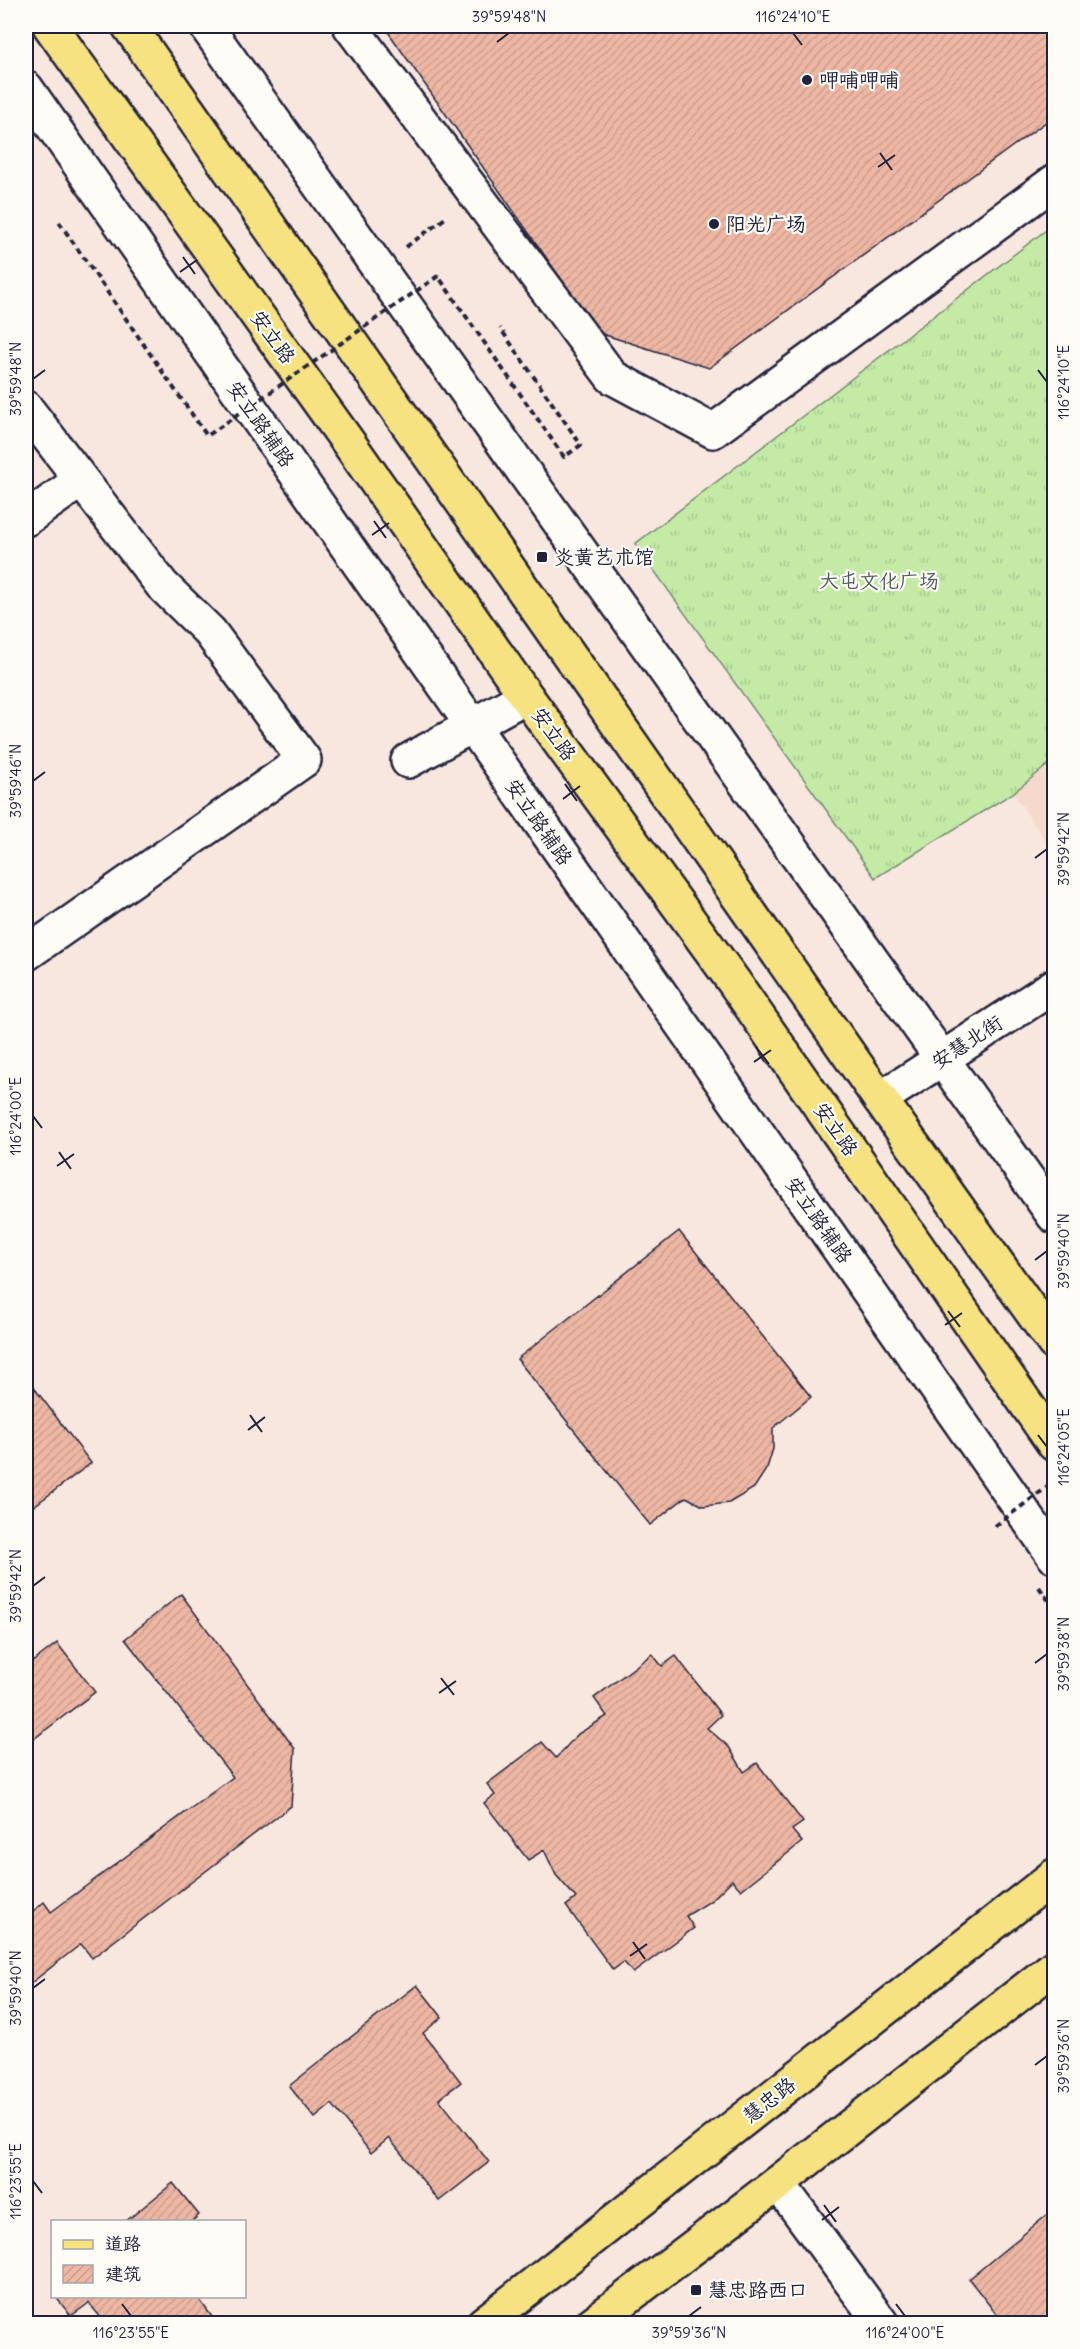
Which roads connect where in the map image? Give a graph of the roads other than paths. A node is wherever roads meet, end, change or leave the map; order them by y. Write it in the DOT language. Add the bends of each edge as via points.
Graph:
graph roads {
  1 [pos="50,26"];
  2 [pos="129,26"];
  3 [pos="206,26"];
  4 [pos="350,26"];
  5 [pos="26,88"];
  6 [pos="1054,182"];
  7 [pos="26,408"];
  8 [pos="81,480"];
  9 [pos="26,519"];
  10 [pos="526,696"];
  11 [pos="472,726"];
  12 [pos="408,762"];
  13 [pos="26,954"];
  14 [pos="1054,986"];
  15 [pos="943,1058"];
  16 [pos="880,1099"];
  17 [pos="1054,1216"];
  18 [pos="1054,1343"];
  19 [pos="1054,1444"];
  20 [pos="1054,1556"];
  21 [pos="1054,1876"];
  22 [pos="1054,1967"];
  23 [pos="778,2183"];
  24 [pos="483,2324"];
  25 [pos="592,2324"];
  26 [pos="882,2324"];
  1 -- 10 [label="main road, 安立路"];
  2 -- 16 [label="main road"];
  3 -- 15 [label="street"];
  4 -- 6 [label="street" via="612,377 713,431"];
  5 -- 11 [label="street, 安立路辅路"];
  7 -- 8 [label="street"];
  8 -- 9 [label="street"];
  8 -- 13 [label="street" via="162,585 210,632 304,760"];
  10 -- 11 [label="street"];
  10 -- 19 [label="main road, 安立路" via="734,982"];
  11 -- 12 [label="street"];
  11 -- 20 [label="street, 安立路辅路"];
  14 -- 15 [label="street, 安慧北街"];
  15 -- 16 [label="street, 安慧北街"];
  15 -- 17 [label="street"];
  16 -- 18 [label="main road"];
  21 -- 24 [label="main road, 慧忠路"];
  22 -- 23 [label="main road"];
  23 -- 25 [label="main road"];
  23 -- 26 [label="street"];
}
